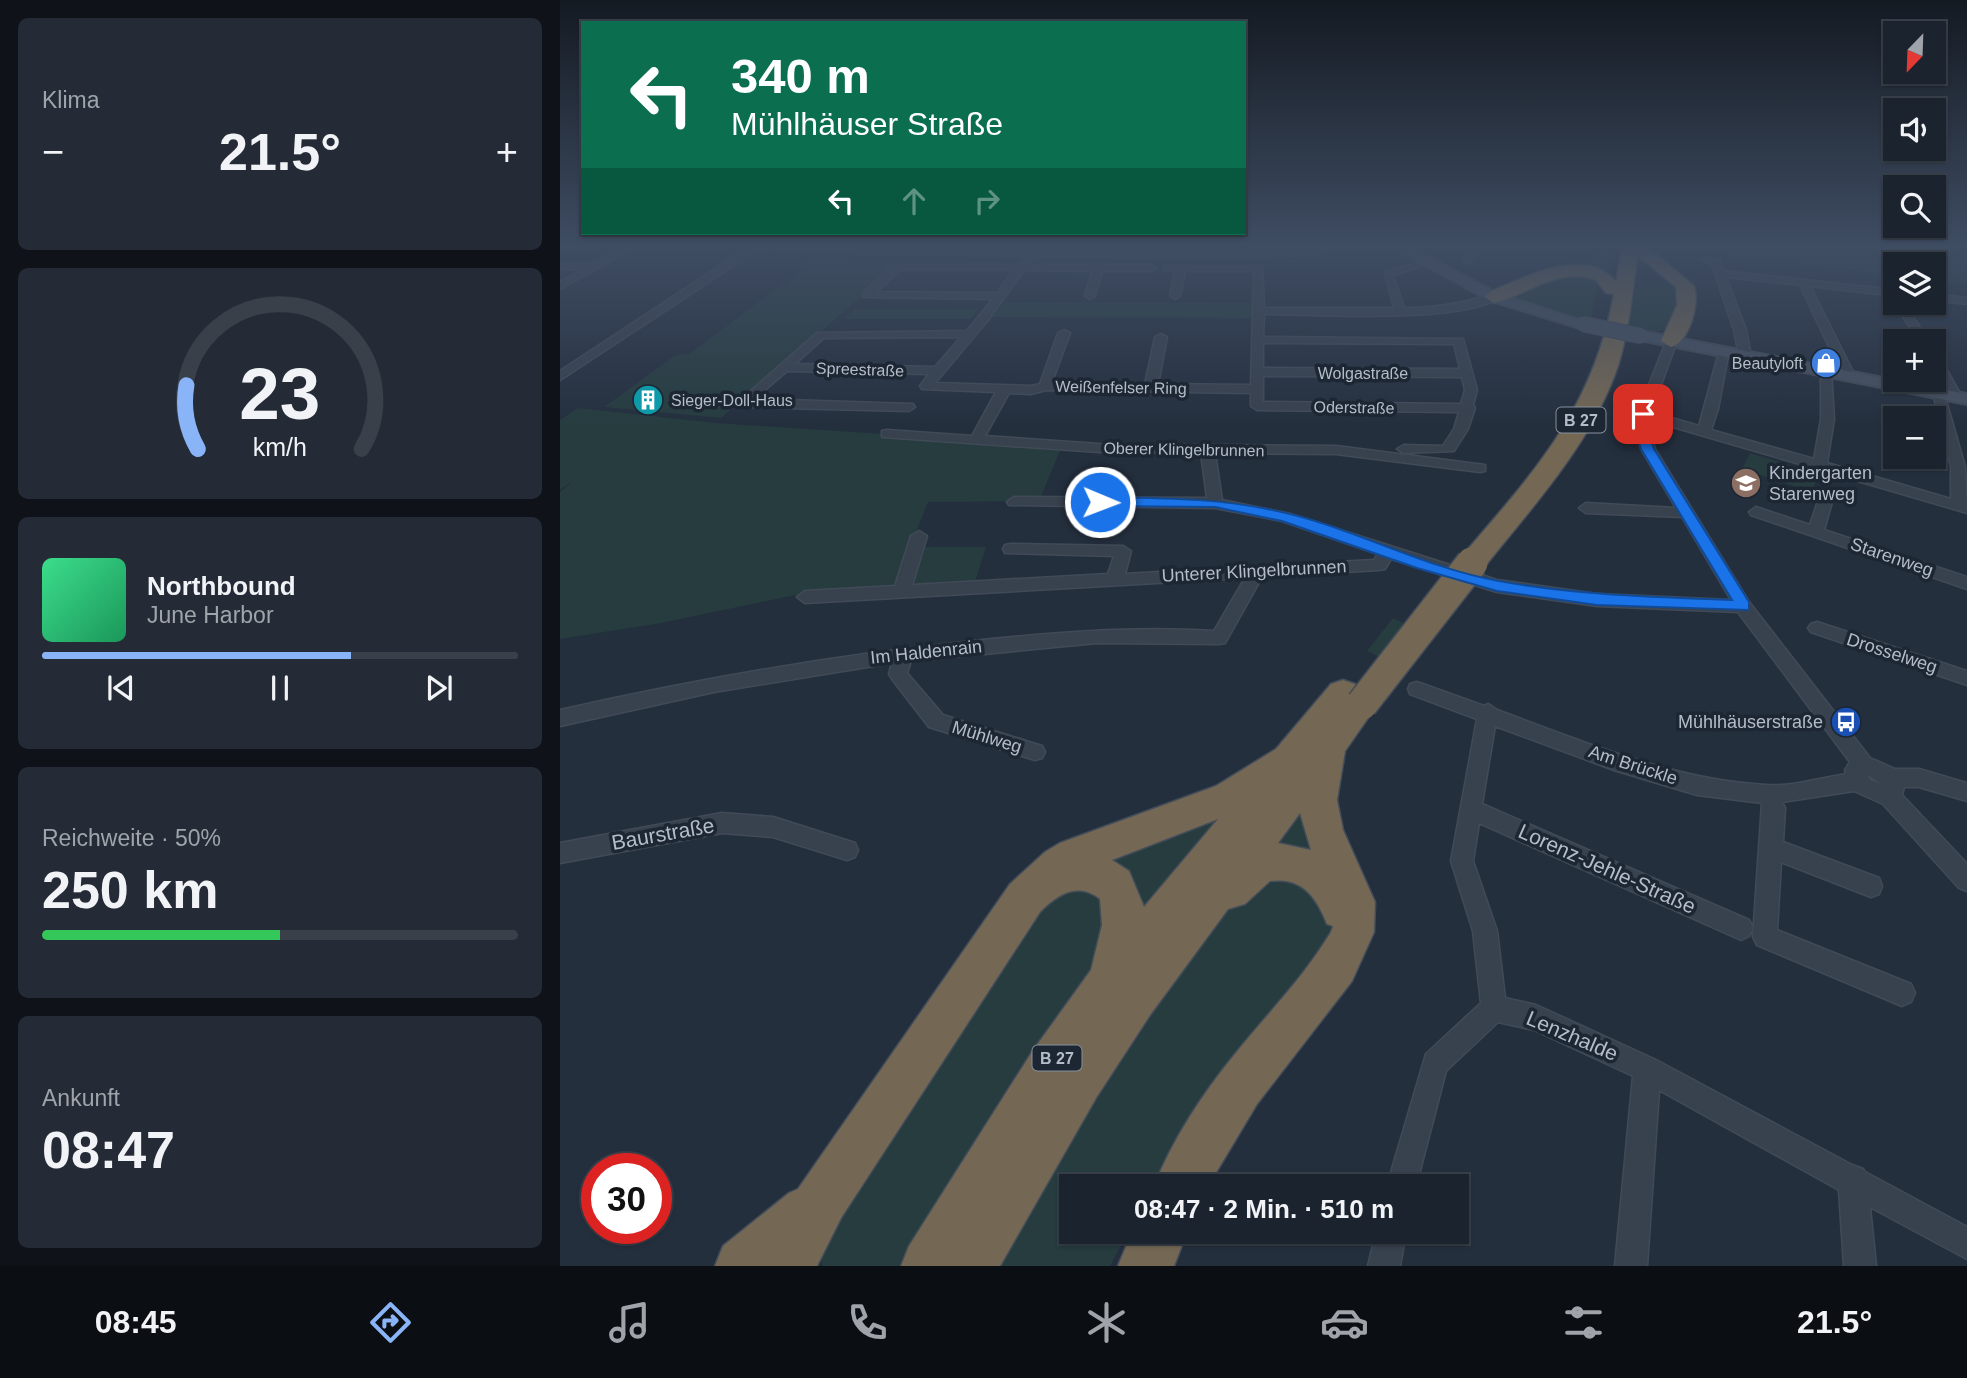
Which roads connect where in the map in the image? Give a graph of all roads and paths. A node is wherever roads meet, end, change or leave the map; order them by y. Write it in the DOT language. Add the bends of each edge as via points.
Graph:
graph roads {
  1 [pos="664,307"];
  2 [pos="991,307"];
  3 [pos="1259,307"];
  4 [pos="1399,307"];
  5 [pos="1460,307"];
  6 [pos="1527,307"];
  7 [pos="1613,307"];
  8 [pos="1688,307"];
  9 [pos="1731,307"];
  10 [pos="1815,307"];
  11 [pos="1259,311"];
  12 [pos="1400,311"];
  13 [pos="1065,333"];
  14 [pos="968,334"];
  15 [pos="1161,337"];
  16 [pos="1259,341"];
  17 [pos="1671,341"];
  18 [pos="1725,352"];
  19 [pos="1745,356"];
  20 [pos="783,367"];
  21 [pos="936,372"];
  22 [pos="1258,372"];
  23 [pos="1827,372"];
  24 [pos="1468,373"];
  25 [pos="560,376"];
  26 [pos="1849,376"];
  27 [pos="926,386"];
  28 [pos="1045,386"];
  29 [pos="1151,386"];
  30 [pos="1257,389"];
  31 [pos="1004,390"];
  32 [pos="1954,396"];
  33 [pos="909,407"];
  34 [pos="1469,408"];
  35 [pos="1643,414"];
  36 [pos="1704,431"];
  37 [pos="975,440"];
  38 [pos="1208,451"];
  39 [pos="1376,455"];
  40 [pos="1819,465"];
  41 [pos="1480,468"];
  42 [pos="1828,492"];
  43 [pos="1014,502"];
  44 [pos="1215,503"];
  45 [pos="1962,506"];
  46 [pos="1586,508"];
  47 [pos="1756,512"];
  48 [pos="1686,513"];
  49 [pos="1816,531"];
  50 [pos="919,536"];
  51 [pos="1011,548"];
  52 [pos="1387,552"];
  53 [pos="1258,570"];
  54 [pos="1115,579"];
  55 [pos="1967,583"];
  56 [pos="902,591"];
  57 [pos="804,597"];
  58 [pos="1743,606"];
  59 [pos="1817,628"];
  60 [pos="904,654"];
  61 [pos="1967,678"];
  62 [pos="1417,689"];
  63 [pos="1352,699"];
  64 [pos="1488,712"];
  65 [pos="560,718"];
  66 [pos="1331,743"];
  67 [pos="1035,752"];
  68 [pos="1289,760"];
  69 [pos="1861,773"];
  70 [pos="1889,786"];
  71 [pos="1967,792"];
  72 [pos="1769,795"];
  73 [pos="1473,810"];
  74 [pos="1771,848"];
  75 [pos="847,850"];
  76 [pos="560,853"];
  77 [pos="1967,880"];
  78 [pos="1040,884"];
  79 [pos="1871,886"];
  80 [pos="1741,928"];
  81 [pos="1185,929"];
  82 [pos="1344,952"];
  83 [pos="1106,988"];
  84 [pos="1902,993"];
  85 [pos="1494,1008"];
  86 [pos="1647,1069"];
  87 [pos="1187,1174"];
  88 [pos="1405,1174"];
  89 [pos="1853,1179"];
  90 [pos="822,1199"];
  91 [pos="1155,1244"];
  92 [pos="1389,1244"];
  93 [pos="1967,1244"];
  94 [pos="743,1266"];
  95 [pos="787,1266"];
  96 [pos="929,1266"];
  97 [pos="969,1266"];
  98 [pos="1146,1266"];
  99 [pos="1384,1266"];
  100 [pos="1631,1266"];
  101 [pos="1860,1266"];
  1 -- 25 [label="street"];
  2 -- 14 [label="street"];
  3 -- 11 [label="street"];
  4 -- 12 [label="street"];
  5 -- 12 [label="street"];
  6 -- 17 [label="street, bridge" via="1583,324"];
  7 -- 63 [label="highway, B 27, bridge" via="1569,410 1464,560"];
  8 -- 17 [label="highway"];
  9 -- 19 [label="street"];
  10 -- 26 [label="street"];
  11 -- 12 [label="street"];
  11 -- 16 [label="street"];
  13 -- 28 [label="street"];
  14 -- 20 [label="street" via="821,335"];
  14 -- 21 [label="street"];
  15 -- 29 [label="street"];
  16 -- 22 [label="street"];
  16 -- 24 [label="street" via="1459,341"];
  17 -- 18 [label="street"];
  17 -- 35 [label="street"];
  18 -- 19 [label="street"];
  18 -- 36 [label="street"];
  19 -- 23 [label="street"];
  20 -- 21 [label="street, Spreestraße"];
  20 -- 33 [label="street" via="743,403"];
  21 -- 27 [label="street"];
  22 -- 24 [label="street, Wolgastraße"];
  22 -- 30 [label="street"];
  23 -- 26 [label="street"];
  23 -- 40 [label="street" via="1829,416"];
  24 -- 34 [label="street"];
  26 -- 32 [label="street"];
  27 -- 31 [label="street, Weißenfelser Ring"];
  27 -- 33 [label="street"];
  28 -- 29 [label="street, Weißenfelser Ring"];
  28 -- 31 [label="street, Weißenfelser Ring"];
  29 -- 30 [label="street, Weißenfelser Ring"];
  30 -- 34 [label="street, Oderstraße" via="1257,406"];
  31 -- 37 [label="street"];
  32 -- 45 [label="street"];
  33 -- 37 [label="street, Oberer Klingelbrunnen" via="887,434"];
  34 -- 39 [label="street" via="1461,429 1444,448 1395,449"];
  35 -- 36 [label="street"];
  35 -- 48 [label="street" via="1641,429 1648,449"];
  36 -- 40 [label="street"];
  37 -- 38 [label="street, Oberer Klingelbrunnen"];
  38 -- 39 [label="street, Oberer Klingelbrunnen" via="1296,449"];
  38 -- 44 [label="street"];
  39 -- 41 [label="street, Oberer Klingelbrunnen"];
  40 -- 45 [label="street"];
  42 -- 49 [label="street"];
  43 -- 44 [label="street, Unterer Klingelbrunnen"];
  44 -- 52 [label="street, Unterer Klingelbrunnen" via="1285,517"];
  46 -- 48 [label="street"];
  47 -- 49 [label="street, Starenweg"];
  48 -- 58 [label="street"];
  49 -- 55 [label="street, Starenweg"];
  50 -- 56 [label="street"];
  51 -- 54 [label="street" via="1123,551"];
  52 -- 53 [label="street, Unterer Klingelbrunnen" via="1379,565"];
  52 -- 58 [label="street, Unterer Klingelbrunnen" via="1497,586 1597,600"];
  53 -- 54 [label="street, Unterer Klingelbrunnen"];
  53 -- 60 [label="street, Im Haldenrain" via="1219,638 1090,635"];
  54 -- 56 [label="street, Unterer Klingelbrunnen"];
  56 -- 57 [label="street, Unterer Klingelbrunnen"];
  58 -- 69 [label="street"];
  59 -- 61 [label="street, Drosselweg"];
  60 -- 65 [label="street, Im Haldenrain" via="744,678"];
  60 -- 67 [label="street, Mühlweg" via="898,674 936,721"];
  62 -- 64 [label="street, Am Brückle"];
  63 -- 66 [label="highway, B 27"];
  63 -- 68 [label="highway, B 27"];
  64 -- 72 [label="street, Am Brückle" via="1650,773 1697,786"];
  64 -- 73 [label="street"];
  66 -- 81 [label="highway, B 27"];
  66 -- 82 [label="highway, B 27" via="1322,772 1320,817 1356,914"];
  68 -- 78 [label="highway, B 27" via="1228,798 1074,856"];
  68 -- 83 [label="highway, B 27"];
  69 -- 70 [label="street" via="1868,790"];
  69 -- 72 [label="street, Am Brückle"];
  70 -- 71 [label="street" via="1919,778"];
  70 -- 77 [label="street"];
  72 -- 74 [label="street" via="1774,808"];
  73 -- 80 [label="street, Lorenz-Jehle-Straße"];
  73 -- 85 [label="street" via="1462,861 1485,931"];
  74 -- 79 [label="street"];
  74 -- 84 [label="street" via="1765,937"];
  75 -- 76 [label="street, Baurstraße" via="773,827 722,823"];
  78 -- 83 [label="highway, B 27" via="1075,870 1109,879 1121,893 1125,914 1122,946"];
  78 -- 90 [label="highway, B 27" via="1012,916"];
  81 -- 82 [label="highway, B 27" via="1255,868 1272,862 1300,863 1319,873 1340,899"];
  81 -- 97 [label="highway, B 27" via="1079,1081"];
  82 -- 87 [label="highway, B 27" via="1248,1076"];
  83 -- 96 [label="highway, B 27" via="1049,1069"];
  85 -- 86 [label="street, Lenzhalde" via="1536,1018"];
  85 -- 88 [label="street" via="1435,1063"];
  86 -- 89 [label="street, Lenzhalde"];
  86 -- 100 [label="street"];
  89 -- 93 [label="street, Lenzhalde"];
  89 -- 101 [label="street"];
  90 -- 94 [label="highway, B 27"];
  90 -- 95 [label="highway, B 27"];
  91 -- 98 [label="highway"];
  92 -- 99 [label="street"];
}
